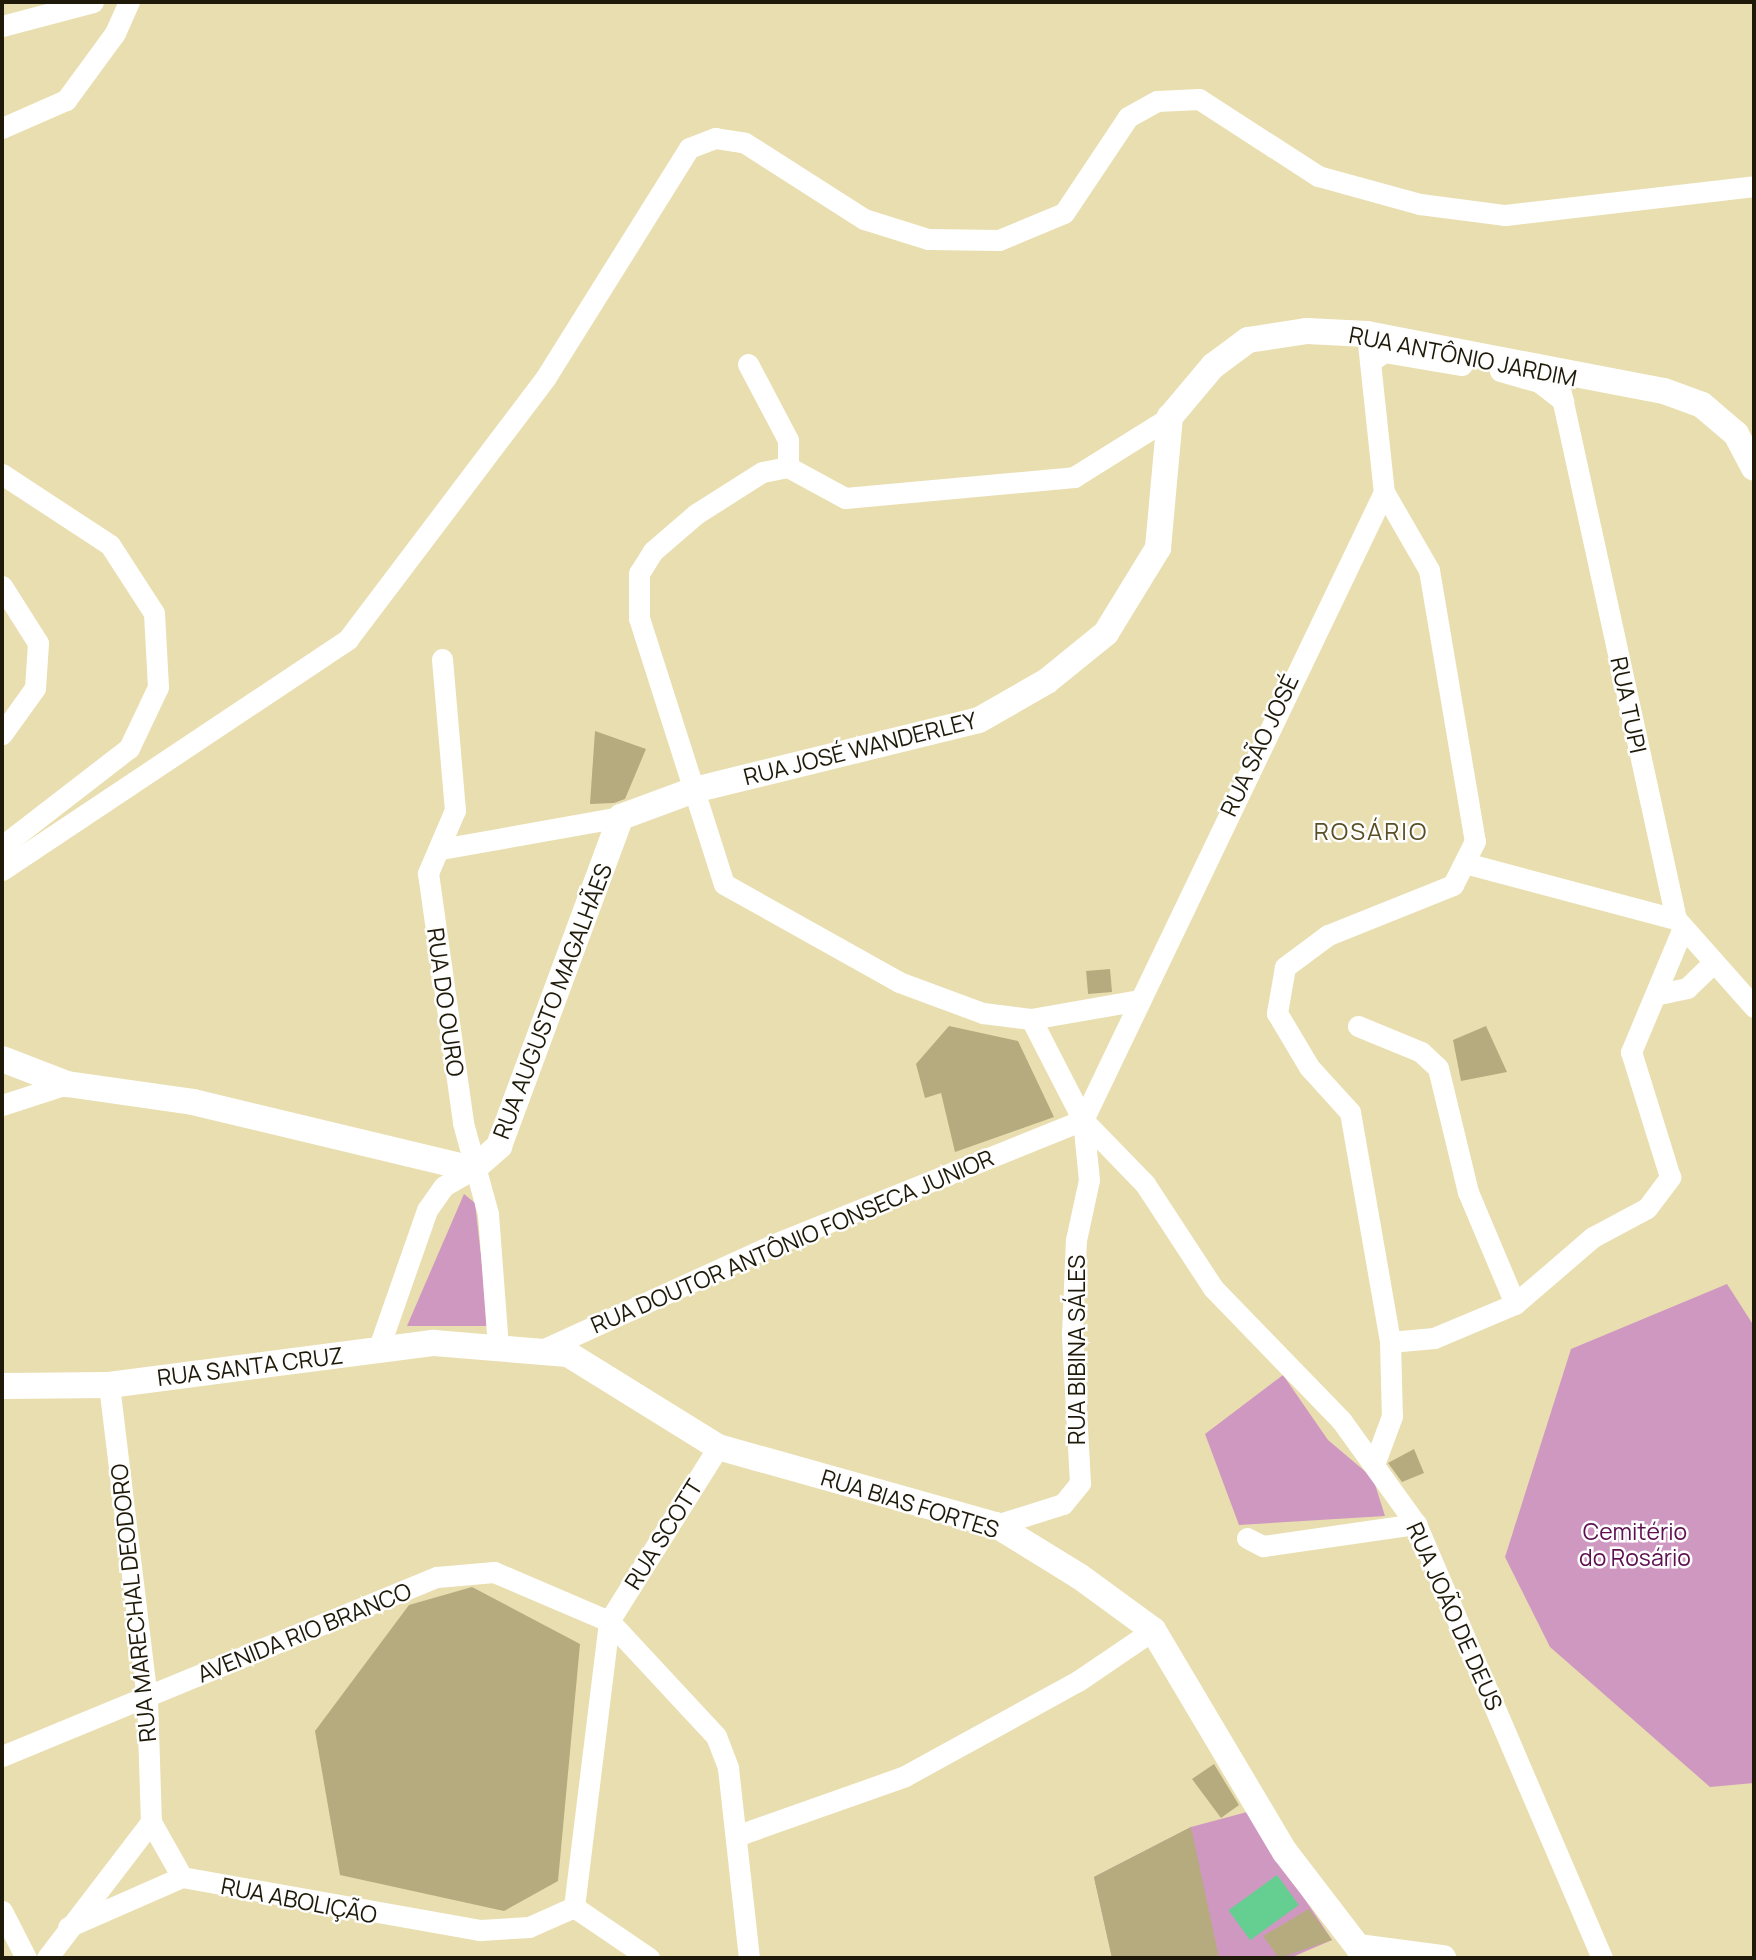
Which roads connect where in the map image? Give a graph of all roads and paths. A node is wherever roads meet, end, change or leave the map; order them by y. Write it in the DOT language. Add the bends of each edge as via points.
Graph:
graph roads {
  1 [pos="93,2"];
  2 [pos="129,2"];
  3 [pos="2,26"];
  4 [pos="2,128"];
  5 [pos="1754,186"];
  6 [pos="1367,334"];
  7 [pos="1370,362"];
  8 [pos="748,364"];
  9 [pos="1560,388"];
  10 [pos="1170,417"];
  11 [pos="788,467"];
  12 [pos="1754,468"];
  13 [pos="2,474"];
  14 [pos="1384,492"];
  15 [pos="2,586"];
  16 [pos="442,659"];
  17 [pos="2,734"];
  18 [pos="694,790"];
  19 [pos="621,817"];
  20 [pos="2,846"];
  21 [pos="441,849"];
  22 [pos="1465,863"];
  23 [pos="2,870"];
  24 [pos="1679,925"];
  25 [pos="1711,965"];
  26 [pos="1659,994"];
  27 [pos="1140,1000"];
  28 [pos="1754,1007"];
  29 [pos="1031,1019"];
  30 [pos="1358,1026"];
  31 [pos="2,1059"];
  32 [pos="66,1084"];
  33 [pos="2,1105"];
  34 [pos="1083,1121"];
  35 [pos="473,1169"];
  36 [pos="1515,1304"];
  37 [pos="1390,1342"];
  38 [pos="498,1347"];
  39 [pos="378,1350"];
  40 [pos="542,1350"];
  41 [pos="109,1385"];
  42 [pos="2,1386"];
  43 [pos="718,1447"];
  44 [pos="1375,1462"];
  45 [pos="1416,1524"];
  46 [pos="996,1525"];
  47 [pos="1247,1538"];
  48 [pos="609,1621"];
  49 [pos="1153,1630"];
  50 [pos="147,1697"];
  51 [pos="2,1756"];
  52 [pos="151,1822"];
  53 [pos="736,1836"];
  54 [pos="182,1877"];
  55 [pos="574,1908"];
  56 [pos="2,1911"];
  57 [pos="68,1927"];
  58 [pos="1358,1953"];
  59 [pos="26,1958"];
  60 [pos="47,1958"];
  61 [pos="649,1958"];
  62 [pos="749,1958"];
  63 [pos="1443,1958"];
  64 [pos="1602,1958"];
  1 -- 3 [label="street"];
  2 -- 4 [label="street" via="115,33 66,100"];
  5 -- 23 [label="street" via="1505,215 1420,204 1318,176 1199,99 1157,101 1128,117 1064,213 999,240 928,239 864,219 745,143 715,138 689,149 546,377 348,639"];
  6 -- 7 [label="street"];
  6 -- 9 [label="street, RUA ANTÔNIO JARDIM"];
  6 -- 10 [label="street, RUA ANTÔNIO JARDIM" via="1307,331 1248,340 1213,366"];
  7 -- 9 [label="street, RUA ANTÔNIO JARDIM" via="1384,352 1504,372"];
  7 -- 14 [label="street"];
  8 -- 11 [label="street" via="788,440"];
  9 -- 12 [label="street, RUA ANTÔNIO JARDIM" via="1664,391 1702,405 1736,434"];
  9 -- 24 [label="street, RUA TUPI"];
  10 -- 11 [label="street" via="1074,477 879,500 845,498"];
  10 -- 18 [label="street, RUA JOSÉ WANDERLEY" via="1158,548 1106,633 1047,681 979,720"];
  11 -- 18 [label="street" via="762,471 696,514 653,551 639,573 639,618"];
  13 -- 20 [label="street" via="110,545 153,613 158,687 129,748"];
  14 -- 22 [label="street" via="1429,570 1466,757 1475,841"];
  14 -- 27 [label="street, RUA SÃO JOSÉ"];
  15 -- 17 [label="street" via="38,643 35,688"];
  16 -- 21 [label="street, RUA DO OURO" via="455,810"];
  18 -- 19 [label="street"];
  18 -- 29 [label="street" via="724,884 899,982 983,1013"];
  19 -- 21 [label="street"];
  19 -- 35 [label="street, RUA AUGUSTO MAGALHÃES" via="499,1146"];
  21 -- 35 [label="street, RUA DO OURO" via="428,873"];
  22 -- 24 [label="street"];
  22 -- 37 [label="street" via="1453,885 1328,935 1285,967 1277,1013 1309,1067 1350,1112"];
  24 -- 25 [label="street, RUA TUPI"];
  24 -- 26 [label="street"];
  25 -- 26 [label="street" via="1687,988"];
  25 -- 28 [label="street, RUA TUPI"];
  26 -- 36 [label="street" via="1640,1018 1631,1052 1670,1177 1647,1208 1593,1237"];
  27 -- 29 [label="street"];
  27 -- 34 [label="street, RUA SÃO JOSÉ"];
  29 -- 34 [label="street"];
  30 -- 36 [label="street" via="1421,1052 1438,1068 1468,1192"];
  31 -- 32 [label="street"];
  32 -- 33 [label="street"];
  32 -- 35 [label="street" via="193,1102"];
  34 -- 40 [label="street, RUA DOUTOR ANTÔNIO FONSECA JUNIOR" via="772,1245"];
  34 -- 44 [label="street, RUA JOÃO DE DEUS" via="1145,1184 1213,1287"];
  34 -- 46 [label="street, RUA BIBINA SÁLES" via="1089,1181 1076,1240 1072,1334 1080,1483 1063,1504"];
  35 -- 38 [label="street, RUA DO OURO" via="488,1214"];
  35 -- 39 [label="street, RUA AUGUSTO MAGALHÃES" via="444,1186 427,1210"];
  36 -- 37 [label="street" via="1434,1338"];
  37 -- 44 [label="street" via="1392,1416"];
  38 -- 39 [label="street, RUA SANTA CRUZ" via="433,1343"];
  38 -- 40 [label="street, RUA BIAS FORTES"];
  39 -- 41 [label="street, RUA SANTA CRUZ"];
  40 -- 43 [label="street, RUA BIAS FORTES" via="568,1354"];
  41 -- 42 [label="street, RUA SANTA CRUZ"];
  41 -- 50 [label="street, RUA MARECHAL DEODORO"];
  43 -- 46 [label="street, RUA BIAS FORTES"];
  43 -- 48 [label="street, RUA SCOTT"];
  44 -- 45 [label="street, RUA JOÃO DE DEUS"];
  45 -- 47 [label="street" via="1263,1546"];
  45 -- 64 [label="street, RUA JOÃO DE DEUS"];
  46 -- 49 [label="street, RUA BIAS FORTES"];
  48 -- 50 [label="street, AVENIDA RIO BRANCO" via="524,1582 467,1570"];
  48 -- 53 [label="street" via="716,1736 729,1768"];
  48 -- 55 [label="street"];
  49 -- 53 [label="street" via="1078,1681 905,1776"];
  49 -- 58 [label="street, RUA BIAS FORTES" via="1285,1852"];
  50 -- 51 [label="street, AVENIDA RIO BRANCO"];
  50 -- 52 [label="street, RUA MARECHAL DEODORO"];
  52 -- 54 [label="street, RUA MARECHAL DEODORO"];
  52 -- 57 [label="street"];
  53 -- 62 [label="street"];
  54 -- 55 [label="street, RUA ABOLIÇÃO" via="480,1930 529,1927"];
  54 -- 57 [label="street"];
  55 -- 61 [label="street"];
  56 -- 59 [label="street"];
  57 -- 60 [label="street"];
  58 -- 63 [label="street, RUA BIAS FORTES"];
}
